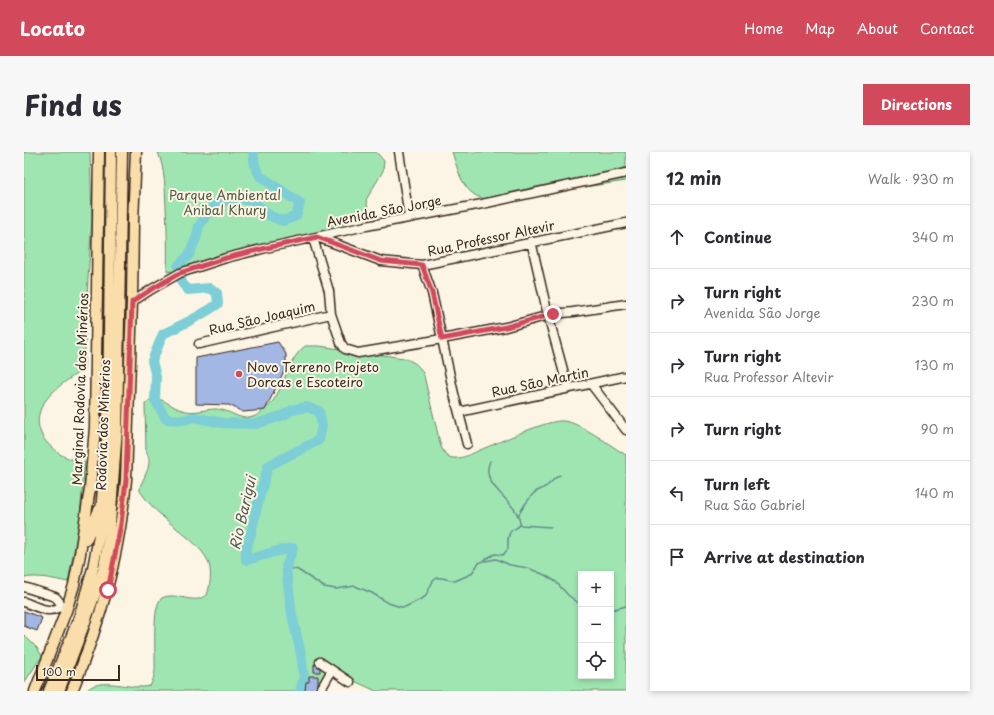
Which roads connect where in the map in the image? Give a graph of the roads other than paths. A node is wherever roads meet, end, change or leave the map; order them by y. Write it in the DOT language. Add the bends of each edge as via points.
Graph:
graph roads {
  1 [pos="100,152"];
  2 [pos="111,152"];
  3 [pos="122,152"];
  4 [pos="136,152"];
  5 [pos="399,152"];
  6 [pos="135,165"];
  7 [pos="626,173"];
  8 [pos="110,201"];
  9 [pos="409,217"];
  10 [pos="120,218"];
  11 [pos="626,223"];
  12 [pos="315,237"];
  13 [pos="531,241"];
  14 [pos="422,265"];
  15 [pos="132,302"];
  16 [pos="626,304"];
  17 [pos="331,314"];
  18 [pos="548,315"];
  19 [pos="442,339"];
  20 [pos="199,344"];
  21 [pos="626,376"];
  22 [pos="591,384"];
  23 [pos="568,388"];
  24 [pos="459,412"];
  25 [pos="626,430"];
  26 [pos="467,444"];
  27 [pos="103,501"];
  28 [pos="80,554"];
  29 [pos="24,587"];
  30 [pos="24,602"];
  31 [pos="64,609"];
  32 [pos="320,662"];
  33 [pos="332,670"];
  34 [pos="350,682"];
  35 [pos="35,691"];
  36 [pos="49,691"];
  37 [pos="58,691"];
  38 [pos="72,691"];
  39 [pos="320,691"];
  1 -- 8 [label="main road"];
  1 -- 28 [label="main road, Marginal Rodovia dos Minérios" via="94,440"];
  2 -- 8 [label="main road, Rodovia dos Minérios"];
  3 -- 10 [label="main road, Rodovia dos Minérios"];
  4 -- 6 [label="main road"];
  5 -- 9 [label="street"];
  6 -- 10 [label="main road"];
  6 -- 15 [label="main road"];
  7 -- 9 [label="street, Avenida São Jorge"];
  8 -- 27 [label="main road, Rodovia dos Minérios" via="108,428"];
  9 -- 12 [label="street, Avenida São Jorge"];
  10 -- 37 [label="main road, Rodovia dos Minérios" via="118,428 109,537 104,568 86,622"];
  11 -- 13 [label="street, Rua Professor Altevir"];
  12 -- 14 [label="street, Rua Professor Altevir" via="381,261"];
  12 -- 15 [label="street, Avenida São Jorge" via="180,273"];
  12 -- 17 [label="street" via="329,291"];
  13 -- 14 [label="street, Rua Professor Altevir"];
  13 -- 18 [label="street"];
  14 -- 19 [label="street" via="432,293"];
  15 -- 38 [label="main road" via="126,480 121,524 102,612"];
  16 -- 18 [label="street"];
  17 -- 19 [label="street" via="345,349 358,353"];
  17 -- 20 [label="street, Rua São Joaquim"];
  18 -- 19 [label="street" via="506,327"];
  18 -- 23 [label="street"];
  19 -- 24 [label="street"];
  21 -- 22 [label="street, Rua São Martin"];
  22 -- 23 [label="street, Rua São Martin"];
  22 -- 25 [label="street"];
  23 -- 24 [label="street, Rua São Martin"];
  24 -- 26 [label="street"];
  27 -- 28 [label="main road"];
  27 -- 36 [label="main road, Rodovia dos Minérios" via="100,536 79,618"];
  28 -- 31 [label="main road, Marginal Rodovia dos Minérios" via="74,585"];
  29 -- 31 [label="street" via="55,597"];
  30 -- 31 [label="street" via="48,611"];
  31 -- 35 [label="main road, Marginal Rodovia dos Minérios"];
  32 -- 33 [label="street"];
  33 -- 34 [label="street"];
  33 -- 39 [label="street"];
}
